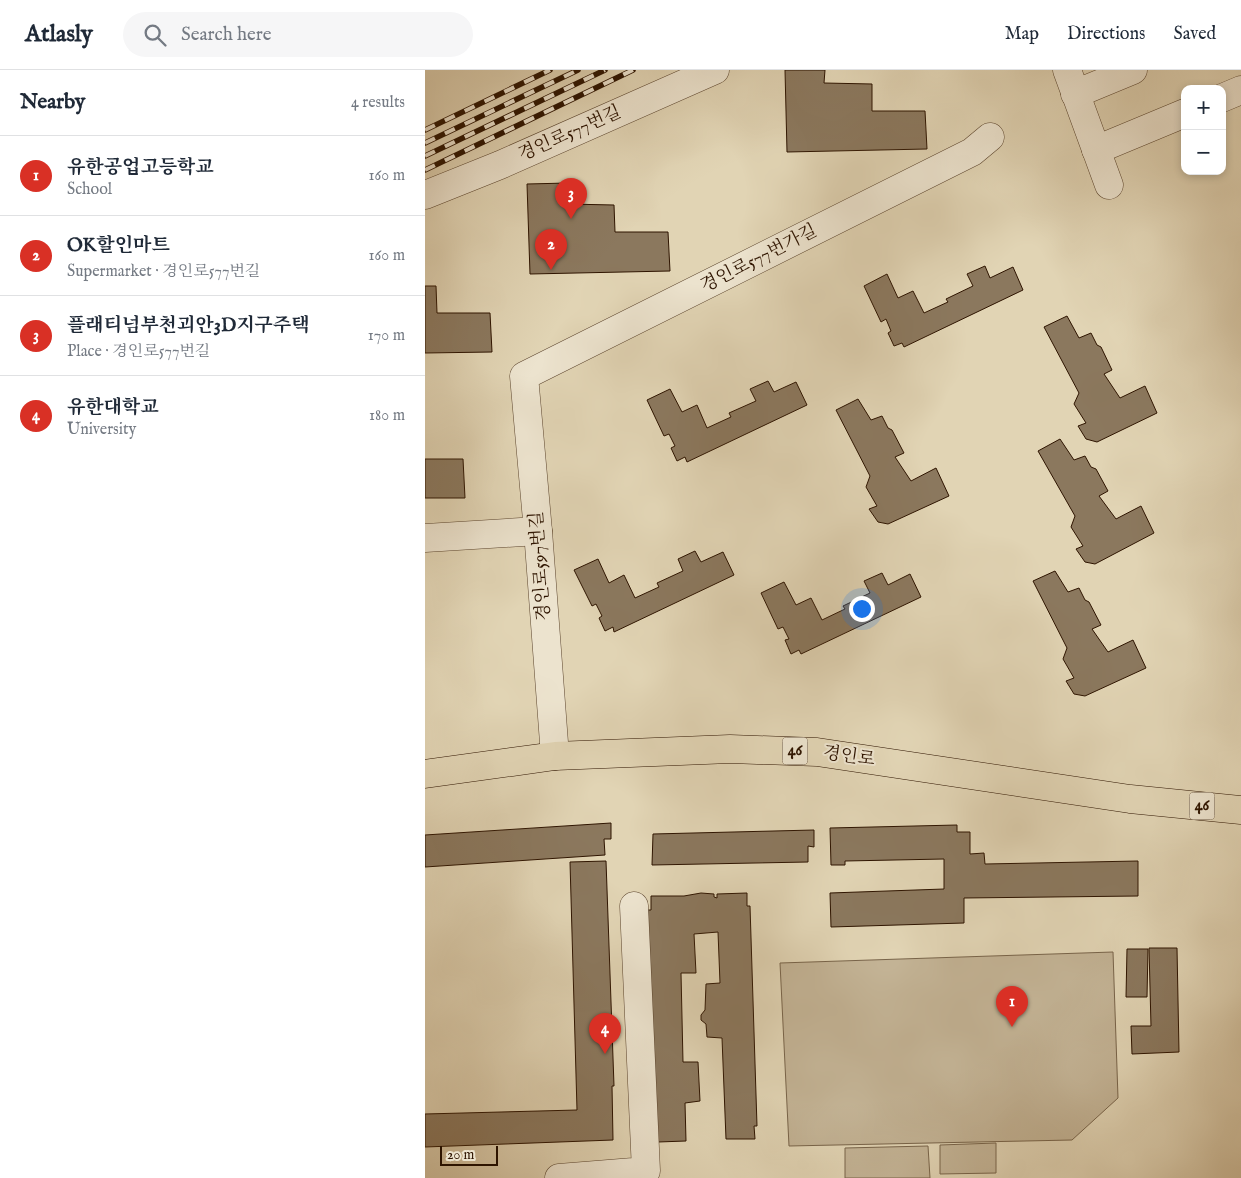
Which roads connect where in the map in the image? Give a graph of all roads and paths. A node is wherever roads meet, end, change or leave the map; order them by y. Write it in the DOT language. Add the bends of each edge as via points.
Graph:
graph roads {
  1 [pos="715,70"];
  2 [pos="1133,70"];
  3 [pos="1071,82"];
  4 [pos="1241,90"];
  5 [pos="1226,96"];
  6 [pos="1181,115"];
  7 [pos="990,137"];
  8 [pos="1096,150"];
  9 [pos="1109,185"];
  10 [pos="425,195"];
  11 [pos="524,376"];
  12 [pos="539,531"];
  13 [pos="425,538"];
  14 [pos="555,756"];
  15 [pos="425,774"];
  16 [pos="1241,810"];
  17 [pos="634,906"];
  18 [pos="559,1178"];
  1 -- 10 [label="street, 경인로577번길"];
  2 -- 3 [label="street"];
  3 -- 8 [label="street"];
  4 -- 5 [label="street"];
  6 -- 8 [label="street"];
  7 -- 11 [label="street, 경인로577번가길" via="972,152"];
  8 -- 9 [label="street"];
  11 -- 12 [label="street, 경인로597번길"];
  12 -- 13 [label="street"];
  12 -- 14 [label="street, 경인로597번길"];
  14 -- 15 [label="main road, 경인로 / 46"];
  14 -- 16 [label="main road, 경인로 / 46" via="730,749 817,752 1129,799"];
  17 -- 18 [label="street" via="646,1171"];
}
